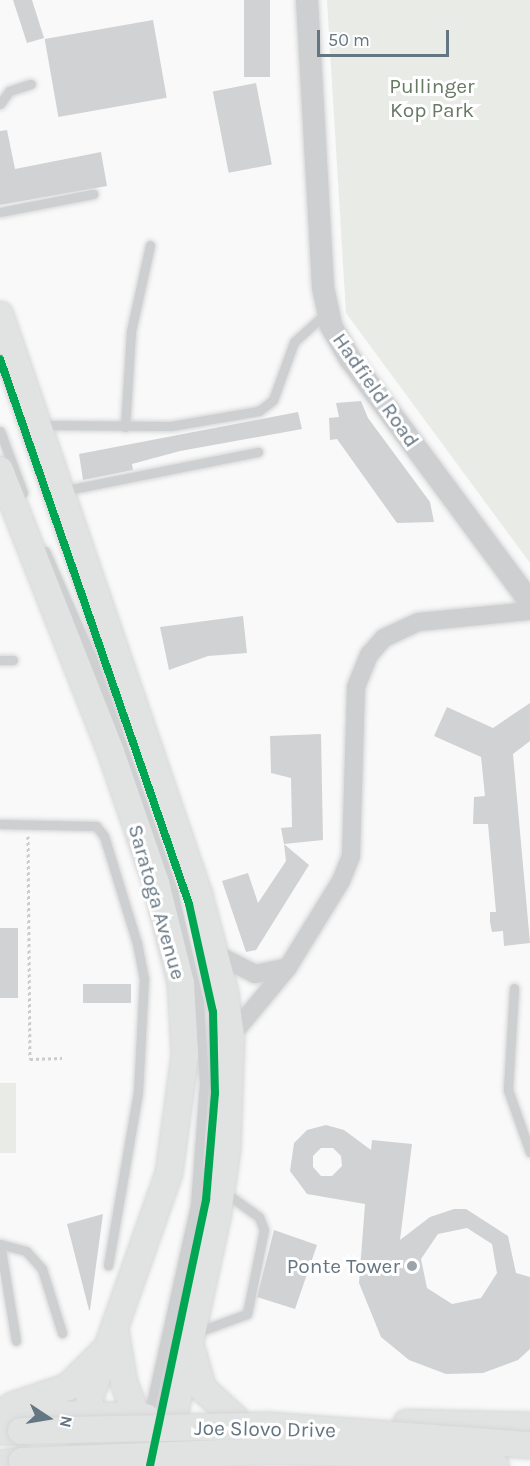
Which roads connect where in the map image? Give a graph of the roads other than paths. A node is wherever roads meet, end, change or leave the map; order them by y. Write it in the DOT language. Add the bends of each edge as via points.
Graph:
graph roads {
  1 [pos="308,0"];
  2 [pos="31,84"];
  3 [pos="0,104"];
  4 [pos="93,194"];
  5 [pos="0,212"];
  6 [pos="150,245"];
  7 [pos="327,312"];
  8 [pos="0,315"];
  9 [pos="0,359"];
  10 [pos="40,425"];
  11 [pos="125,427"];
  12 [pos="0,431"];
  13 [pos="258,452"];
  14 [pos="0,470"];
  15 [pos="55,493"];
  16 [pos="530,602"];
  17 [pos="530,612"];
  18 [pos="0,660"];
  19 [pos="13,660"];
  20 [pos="0,824"];
  21 [pos="216,954"];
  22 [pos="288,967"];
  23 [pos="514,988"];
  24 [pos="231,1036"];
  25 [pos="530,1152"];
  26 [pos="221,1190"];
  27 [pos="0,1244"];
  28 [pos="108,1265"];
  29 [pos="62,1333"];
  30 [pos="111,1337"];
  31 [pos="192,1339"];
  32 [pos="16,1341"];
  33 [pos="0,1410"];
  34 [pos="86,1416"];
  35 [pos="235,1418"];
  36 [pos="530,1426"];
  37 [pos="10,1431"];
  38 [pos="155,1437"];
  39 [pos="530,1445"];
  40 [pos="319,1461"];
  41 [pos="11,1462"];
  42 [pos="81,1466"];
  43 [pos="137,1466"];
  44 [pos="451,1466"];
  45 [pos="495,1466"];
  1 -- 7 [label="street, Hadfield Road"];
  2 -- 3 [label="lane" via="9,91"];
  4 -- 5 [label="lane"];
  6 -- 11 [label="lane" via="128,355"];
  7 -- 11 [label="lane" via="294,342 267,407 171,426"];
  7 -- 16 [label="street, Hadfield Road" via="351,360"];
  8 -- 10 [label="main road, Saratoga Avenue"];
  9 -- 15 [label="lane"];
  10 -- 11 [label="lane"];
  10 -- 15 [label="main road, Saratoga Avenue"];
  12 -- 38 [label="lane" via="122,742 173,892 199,1003 202,1143"];
  13 -- 15 [label="lane"];
  14 -- 30 [label="main road, Saratoga Avenue" via="111,752 156,883 181,983 185,1055 169,1173"];
  15 -- 21 [label="main road, Saratoga Avenue"];
  15 -- 38 [label="lane" via="189,904 213,1012 215,1093 206,1200"];
  17 -- 22 [label="street" via="419,622 384,638 369,655 356,687 351,856"];
  18 -- 19 [label="lane"];
  20 -- 28 [label="lane" via="96,826 104,836 137,943 144,978 138,1092"];
  21 -- 22 [label="street" via="255,974"];
  21 -- 24 [label="main road, Saratoga Avenue"];
  22 -- 24 [label="street"];
  23 -- 25 [label="lane" via="508,1090"];
  24 -- 26 [label="main road, Saratoga Avenue"];
  26 -- 31 [label="main road, Saratoga Avenue"];
  26 -- 31 [label="lane" via="259,1217 264,1230 247,1314"];
  27 -- 29 [label="lane" via="26,1251 42,1269"];
  27 -- 32 [label="lane"];
  30 -- 33 [label="main road" via="68,1387"];
  30 -- 34 [label="main road, Saratoga Avenue"];
  30 -- 38 [label="main road"];
  31 -- 35 [label="main road" via="203,1389 219,1409"];
  31 -- 38 [label="main road, Saratoga Avenue"];
  33 -- 34 [label="main road"];
  34 -- 38 [label="main road"];
  34 -- 42 [label="main road, Saratoga Avenue"];
  35 -- 36 [label="main road"];
  35 -- 38 [label="main road"];
  37 -- 39 [label="main road, Joe Slovo Drive, bridge" via="270,1426"];
  38 -- 40 [label="main road"];
  38 -- 43 [label="lane"];
  40 -- 44 [label="main road"];
  41 -- 45 [label="main road, Joe Slovo Drive, bridge" via="273,1451 360,1453"];
}
